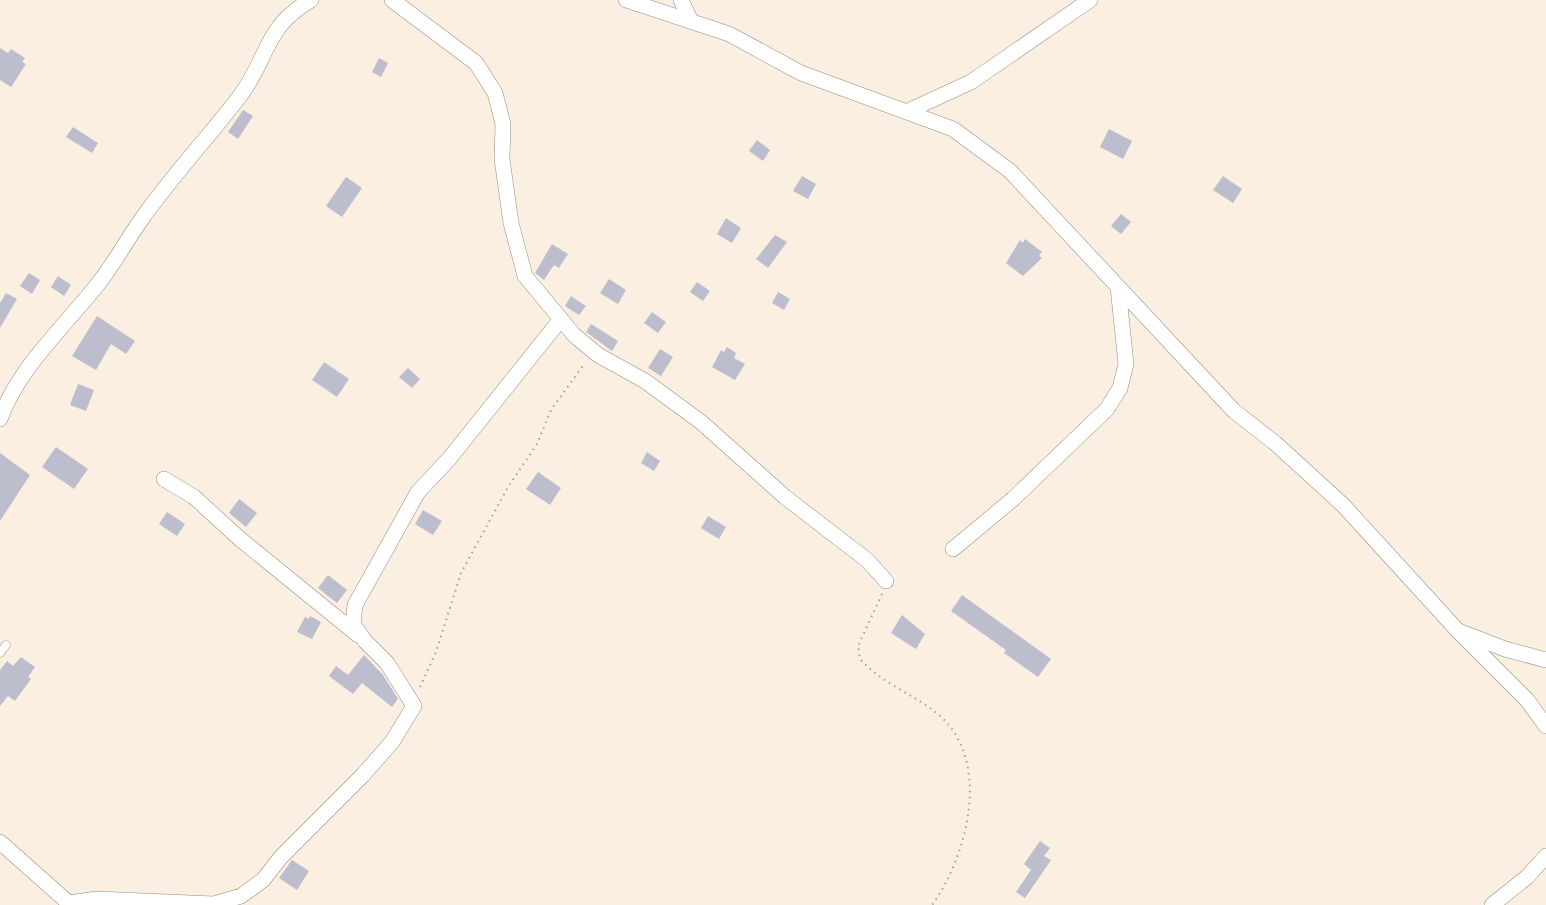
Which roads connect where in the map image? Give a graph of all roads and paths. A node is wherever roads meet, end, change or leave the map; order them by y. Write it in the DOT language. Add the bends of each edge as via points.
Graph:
graph roads {
  1 [pos="311,0"];
  2 [pos="392,0"];
  3 [pos="626,0"];
  4 [pos="681,0"];
  5 [pos="1090,0"];
  6 [pos="690,19"];
  7 [pos="908,111"];
  8 [pos="1118,287"];
  9 [pos="561,319"];
  10 [pos="592,350"];
  11 [pos="0,419"];
  12 [pos="164,479"];
  13 [pos="953,549"];
  14 [pos="886,581"];
  15 [pos="1458,631"];
  16 [pos="365,641"];
  17 [pos="6,645"];
  18 [pos="0,653"];
  19 [pos="1546,660"];
  20 [pos="414,706"];
  21 [pos="1546,726"];
  22 [pos="0,842"];
  23 [pos="1546,856"];
  24 [pos="70,904"];
  25 [pos="190,904"];
  26 [pos="932,905"];
  27 [pos="1492,905"];
  1 -- 11 [label="street" via="283,21 269,39 250,81 140,221 98,284 21,379"];
  2 -- 9 [label="street" via="476,63 495,93 503,124 505,187 518,253 525,276"];
  3 -- 6 [label="street"];
  4 -- 6 [label="street"];
  5 -- 7 [label="street" via="971,82"];
  6 -- 7 [label="street" via="729,34 801,73"];
  7 -- 8 [label="street" via="953,129 1010,171"];
  8 -- 13 [label="street" via="1126,364 1120,388 1107,409 1013,499"];
  8 -- 15 [label="street" via="1234,411 1342,505"];
  9 -- 10 [label="street"];
  9 -- 16 [label="street" via="418,492 355,605 353,624"];
  10 -- 14 [label="street" via="645,381 701,422 785,496 867,560"];
  10 -- 20 [label="path" via="551,410 537,444 508,486 461,573"];
  12 -- 16 [label="street" via="194,497"];
  14 -- 26 [label="path" via="858,646 860,659 938,714 951,728 964,749 970,778 970,804 963,836 946,885"];
  15 -- 19 [label="street"];
  15 -- 21 [label="street" via="1527,700"];
  16 -- 20 [label="street" via="387,663"];
  17 -- 18 [label="lane"];
  20 -- 25 [label="street" via="392,742 263,880 241,896 214,904"];
  22 -- 24 [label="street"];
  23 -- 27 [label="street"];
  24 -- 25 [label="street" via="96,899"];
}
